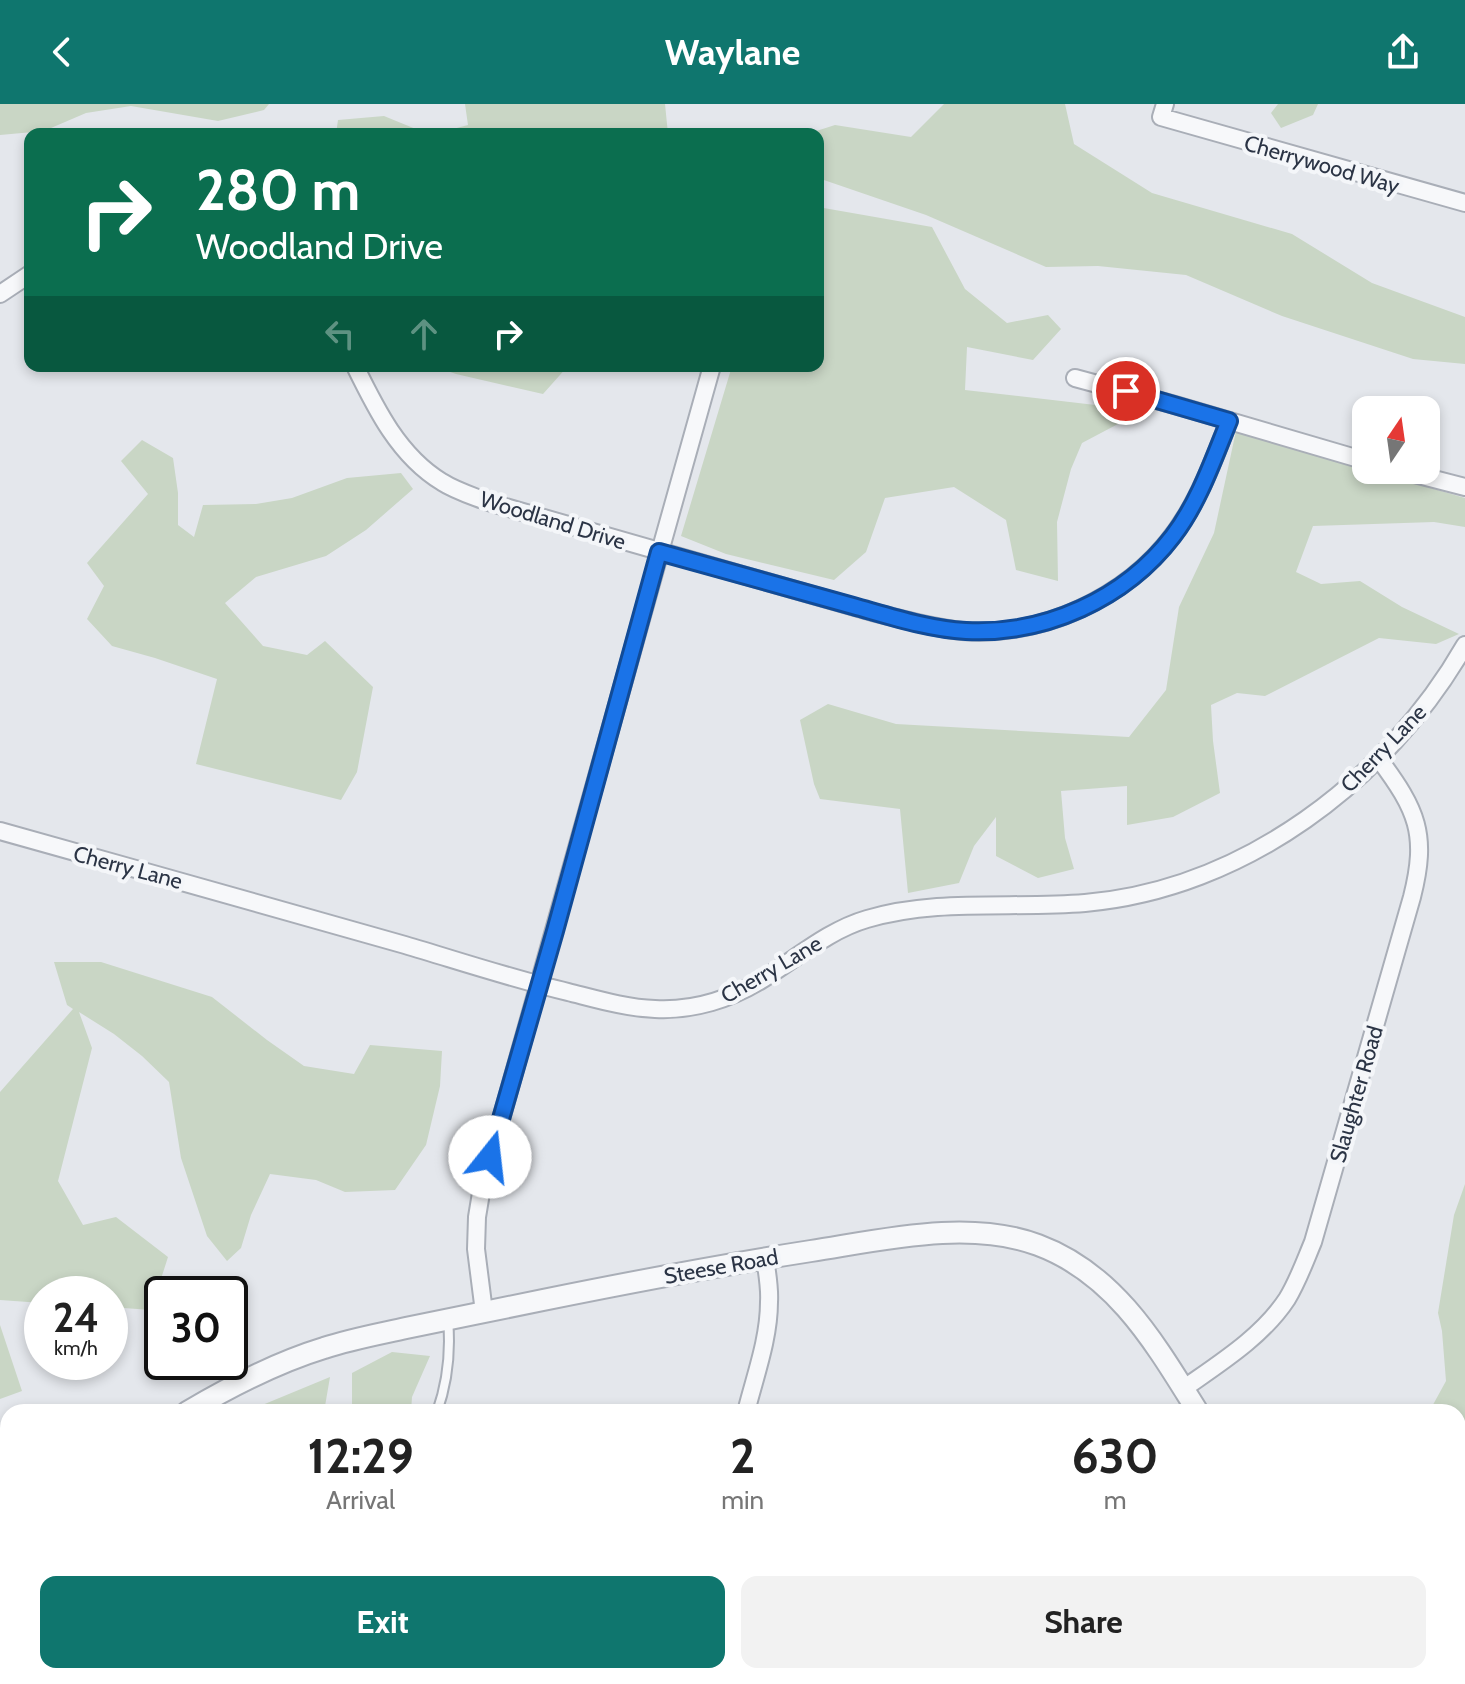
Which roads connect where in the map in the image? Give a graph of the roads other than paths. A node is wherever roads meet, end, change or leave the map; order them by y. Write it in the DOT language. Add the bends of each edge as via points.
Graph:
graph roads {
  1 [pos="1165,104"];
  2 [pos="1465,203"];
  3 [pos="24,278"];
  4 [pos="0,294"];
  5 [pos="358,372"];
  6 [pos="710,372"];
  7 [pos="1075,378"];
  8 [pos="1229,421"];
  9 [pos="1352,457"];
  10 [pos="1440,481"];
  11 [pos="1465,487"];
  12 [pos="659,552"];
  13 [pos="1465,645"];
  14 [pos="1379,759"];
  15 [pos="0,831"];
  16 [pos="539,985"];
  17 [pos="765,1258"];
  18 [pos="484,1312"];
  19 [pos="448,1320"];
  20 [pos="1183,1389"];
  21 [pos="201,1404"];
  22 [pos="440,1404"];
  23 [pos="748,1404"];
  24 [pos="1193,1404"];
  1 -- 2 [label="street, Cherrywood Way" via="1161,117"];
  3 -- 4 [label="street"];
  5 -- 12 [label="street, Woodland Drive" via="398,441 441,481 488,502"];
  6 -- 12 [label="street"];
  7 -- 8 [label="street"];
  8 -- 9 [label="street"];
  8 -- 12 [label="street, Woodland Drive" via="1192,507 1160,552 1096,601 1038,623 983,631 932,626"];
  10 -- 11 [label="street"];
  12 -- 16 [label="street"];
  13 -- 14 [label="street, Cherry Lane" via="1436,692"];
  14 -- 16 [label="street, Cherry Lane" via="1269,843 1209,872 1152,891 1086,903 927,907 883,914 837,931 737,993 692,1007 639,1008"];
  14 -- 20 [label="street, Slaughter Road" via="1409,802 1420,857 1313,1242 1287,1299 1273,1316 1228,1358"];
  15 -- 16 [label="street, Cherry Lane"];
  16 -- 18 [label="street" via="477,1217"];
  17 -- 18 [label="street, Steese Road"];
  17 -- 20 [label="street, Steese Road" via="942,1234 995,1235 1035,1244 1082,1266 1108,1287"];
  17 -- 23 [label="street" via="768,1323"];
  18 -- 19 [label="street, Steese Road"];
  19 -- 21 [label="street, Steese Road" via="347,1341 286,1361"];
  19 -- 22 [label="lane" via="450,1363"];
  20 -- 24 [label="street, Steese Road"];
}
